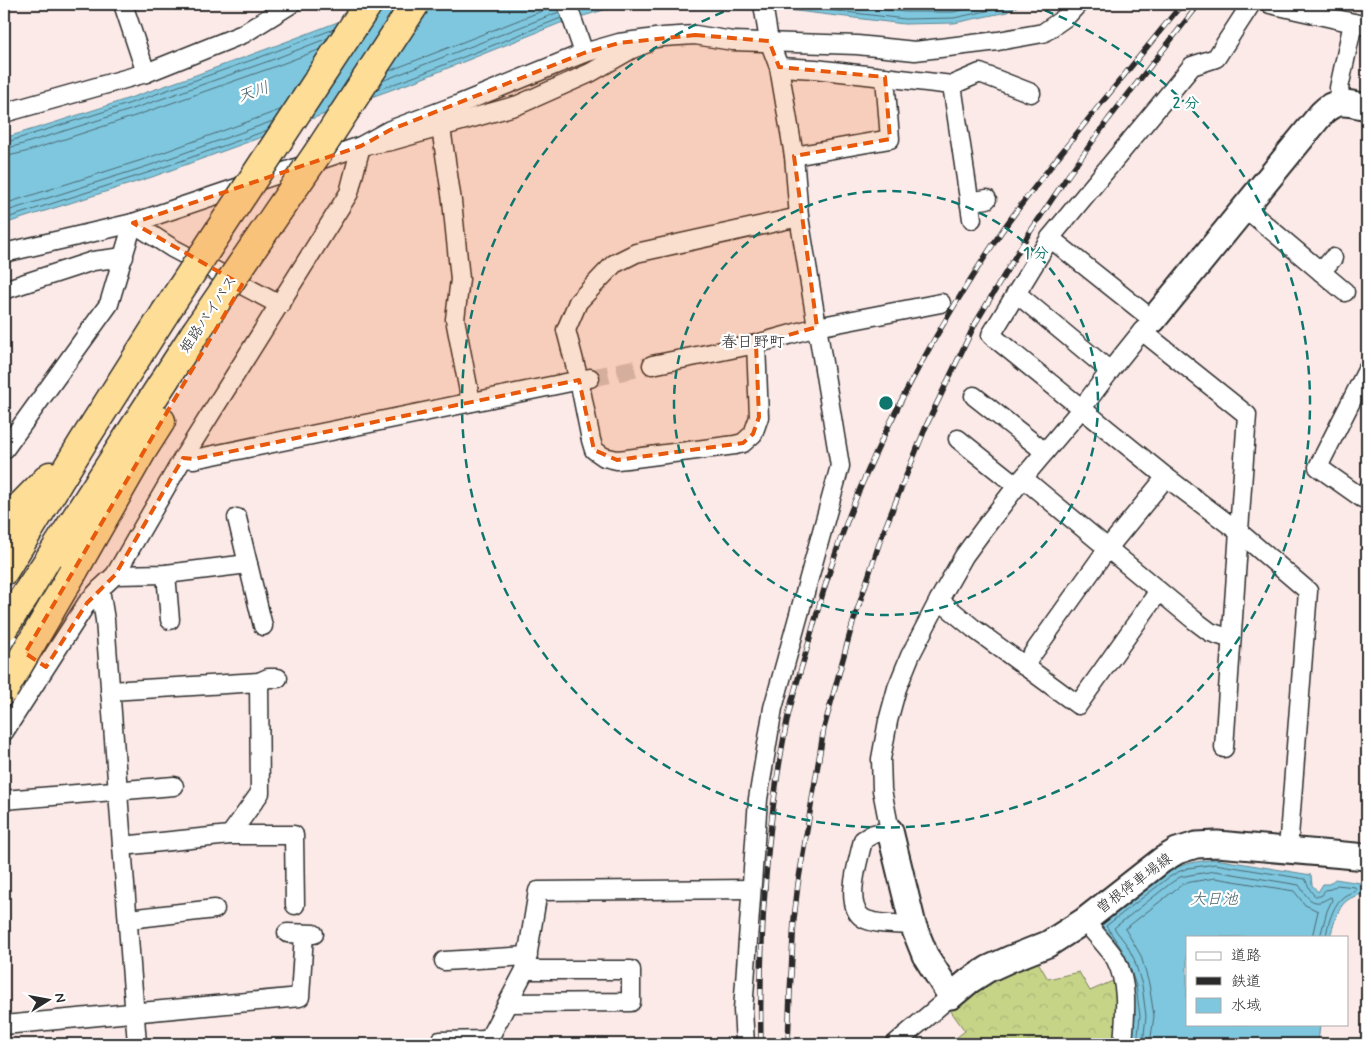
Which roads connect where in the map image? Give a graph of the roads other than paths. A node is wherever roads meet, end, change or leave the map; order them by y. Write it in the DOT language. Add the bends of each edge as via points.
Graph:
graph roads {
  1 [pos="123,4"];
  2 [pos="291,4"];
  3 [pos="368,4"];
  4 [pos="416,4"];
  5 [pos="567,4"];
  6 [pos="763,4"];
  7 [pos="1078,4"];
  8 [pos="1250,4"];
  9 [pos="1270,4"];
  10 [pos="1360,25"];
  11 [pos="663,37"];
  12 [pos="769,41"];
  13 [pos="584,53"];
  14 [pos="779,67"];
  15 [pos="146,73"];
  16 [pos="885,77"];
  17 [pos="952,85"];
  18 [pos="1031,93"];
  19 [pos="1341,102"];
  20 [pos="1367,107"];
  21 [pos="4,113"];
  22 [pos="441,128"];
  23 [pos="361,146"];
  24 [pos="794,156"];
  25 [pos="987,199"];
  26 [pos="1244,207"];
  27 [pos="799,217"];
  28 [pos="133,223"];
  29 [pos="1050,238"];
  30 [pos="4,253"];
  31 [pos="124,256"];
  32 [pos="1334,258"];
  33 [pos="1322,272"];
  34 [pos="4,290"];
  35 [pos="1345,292"];
  36 [pos="1016,293"];
  37 [pos="941,303"];
  38 [pos="280,305"];
  39 [pos="1147,326"];
  40 [pos="817,327"];
  41 [pos="201,339"];
  42 [pos="756,344"];
  43 [pos="652,365"];
  44 [pos="1367,370"];
  45 [pos="1110,371"];
  46 [pos="585,379"];
  47 [pos="974,396"];
  48 [pos="472,402"];
  49 [pos="1082,408"];
  50 [pos="958,439"];
  51 [pos="4,450"];
  52 [pos="1045,452"];
  53 [pos="183,458"];
  54 [pos="1166,476"];
  55 [pos="1020,482"];
  56 [pos="1367,490"];
  57 [pos="237,518"];
  58 [pos="14,531"];
  59 [pos="1239,532"];
  60 [pos="1108,548"];
  61 [pos="248,564"];
  62 [pos="4,571"];
  63 [pos="166,574"];
  64 [pos="115,575"];
  65 [pos="100,589"];
  66 [pos="1159,591"];
  67 [pos="939,600"];
  68 [pos="170,620"];
  69 [pos="263,626"];
  70 [pos="4,627"];
  71 [pos="4,639"];
  72 [pos="1231,640"];
  73 [pos="1024,666"];
  74 [pos="46,667"];
  75 [pos="278,678"];
  76 [pos="259,682"];
  77 [pos="4,690"];
  78 [pos="110,691"];
  79 [pos="4,732"];
  80 [pos="1224,748"];
  81 [pos="174,786"];
  82 [pos="117,790"];
  83 [pos="4,800"];
  84 [pos="890,831"];
  85 [pos="230,835"];
  86 [pos="122,846"];
  87 [pos="1288,850"];
  88 [pos="1367,857"];
  89 [pos="751,888"];
  90 [pos="295,905"];
  91 [pos="215,909"];
  92 [pos="128,918"];
  93 [pos="1084,921"];
  94 [pos="913,925"];
  95 [pos="302,934"];
  96 [pos="444,961"];
  97 [pos="527,963"];
  98 [pos="951,996"];
  99 [pos="508,1003"];
  100 [pos="134,1013"];
  101 [pos="4,1025"];
  102 [pos="440,1041"];
  103 [pos="487,1042"];
  104 [pos="138,1044"];
  105 [pos="745,1044"];
  106 [pos="895,1044"];
  107 [pos="1123,1044"];
  1 -- 15 [label="street"];
  2 -- 15 [label="street" via="243,34"];
  3 -- 58 [label="highway, bridge" via="83,442"];
  4 -- 41 [label="highway, bridge"];
  5 -- 13 [label="street"];
  6 -- 12 [label="street"];
  7 -- 12 [label="street" via="1043,33 961,46 915,51"];
  8 -- 29 [label="street" via="1216,58 1192,66"];
  9 -- 10 [label="street"];
  10 -- 19 [label="street" via="1339,88"];
  11 -- 12 [label="street" via="695,35 733,41"];
  11 -- 13 [label="street" via="618,43"];
  11 -- 22 [label="street" via="518,105"];
  12 -- 14 [label="street"];
  13 -- 23 [label="street" via="390,130"];
  14 -- 16 [label="street"];
  14 -- 24 [label="street"];
  15 -- 21 [label="street"];
  16 -- 17 [label="street"];
  16 -- 24 [label="street" via="890,139"];
  17 -- 18 [label="street" via="980,73"];
  17 -- 25 [label="street" via="970,211"];
  19 -- 20 [label="street"];
  19 -- 26 [label="street" via="1322,113"];
  22 -- 23 [label="street" via="391,142"];
  22 -- 48 [label="street" via="460,278 455,319"];
  23 -- 28 [label="street"];
  23 -- 38 [label="street" via="349,193"];
  24 -- 27 [label="street"];
  26 -- 33 [label="street"];
  26 -- 39 [label="street"];
  27 -- 40 [label="street"];
  27 -- 46 [label="street" via="636,253 614,264 578,302 566,330"];
  28 -- 30 [label="street"];
  28 -- 31 [label="street"];
  28 -- 38 [label="street" via="172,248"];
  29 -- 36 [label="street"];
  29 -- 39 [label="street"];
  31 -- 34 [label="street" via="93,262"];
  31 -- 51 [label="street" via="109,304"];
  32 -- 33 [label="street"];
  33 -- 35 [label="street"];
  36 -- 45 [label="street"];
  36 -- 49 [label="street" via="991,335"];
  37 -- 40 [label="street"];
  38 -- 53 [label="street"];
  39 -- 45 [label="street"];
  39 -- 59 [label="street" via="1247,415"];
  40 -- 42 [label="street"];
  40 -- 89 [label="street" via="840,466 773,708 758,799"];
  41 -- 70 [label="highway, 姫路バイパス"];
  41 -- 77 [label="highway, bridge" via="142,451"];
  42 -- 43 [label="street"];
  42 -- 46 [label="street" via="759,417 753,434 735,445 617,460 604,457 594,450 591,440"];
  44 -- 56 [label="street" via="1318,467 1362,498"];
  45 -- 49 [label="street"];
  46 -- 48 [label="street"];
  47 -- 52 [label="street"];
  48 -- 53 [label="street" via="194,459"];
  49 -- 52 [label="street"];
  49 -- 54 [label="street"];
  50 -- 55 [label="street"];
  52 -- 55 [label="street"];
  53 -- 64 [label="street"];
  54 -- 59 [label="street"];
  54 -- 60 [label="street"];
  55 -- 60 [label="street"];
  55 -- 67 [label="street" via="964,556"];
  57 -- 61 [label="street"];
  58 -- 62 [label="highway"];
  59 -- 72 [label="street"];
  59 -- 87 [label="street" via="1308,591"];
  60 -- 66 [label="street"];
  60 -- 73 [label="street"];
  61 -- 63 [label="street"];
  61 -- 69 [label="street"];
  63 -- 64 [label="street"];
  63 -- 68 [label="street"];
  64 -- 65 [label="street"];
  65 -- 74 [label="street"];
  65 -- 78 [label="street"];
  66 -- 72 [label="street" via="1210,632"];
  66 -- 73 [label="street" via="1078,705"];
  67 -- 73 [label="street"];
  67 -- 84 [label="street" via="910,656 888,721 881,759 882,790"];
  71 -- 74 [label="street"];
  72 -- 80 [label="street"];
  74 -- 79 [label="street"];
  75 -- 76 [label="street"];
  76 -- 78 [label="street"];
  76 -- 85 [label="street" via="260,793"];
  78 -- 82 [label="street"];
  81 -- 82 [label="street"];
  82 -- 83 [label="street"];
  82 -- 86 [label="street"];
  84 -- 94 [label="street"];
  84 -- 94 [label="street" via="873,834 863,840 853,888 854,908 862,918 878,923"];
  85 -- 86 [label="street"];
  85 -- 90 [label="street" via="294,835"];
  86 -- 92 [label="street"];
  87 -- 88 [label="street, 曽根停車場線"];
  87 -- 93 [label="street, 曽根停車場線" via="1217,844 1196,845 1177,851"];
  89 -- 97 [label="street" via="538,891"];
  89 -- 105 [label="street" via="743,1010"];
  91 -- 92 [label="street"];
  92 -- 100 [label="street"];
  93 -- 98 [label="street, 曽根停車場線" via="1048,944 988,969"];
  93 -- 107 [label="street" via="1115,958 1120,972 1126,1006"];
  94 -- 98 [label="street" via="925,955"];
  95 -- 100 [label="street" via="300,997"];
  96 -- 97 [label="street"];
  97 -- 99 [label="street"];
  97 -- 99 [label="street" via="631,970 630,1002"];
  98 -- 106 [label="street"];
  99 -- 103 [label="street"];
  100 -- 101 [label="street"];
  100 -- 104 [label="street"];
  102 -- 103 [label="street"];
}
